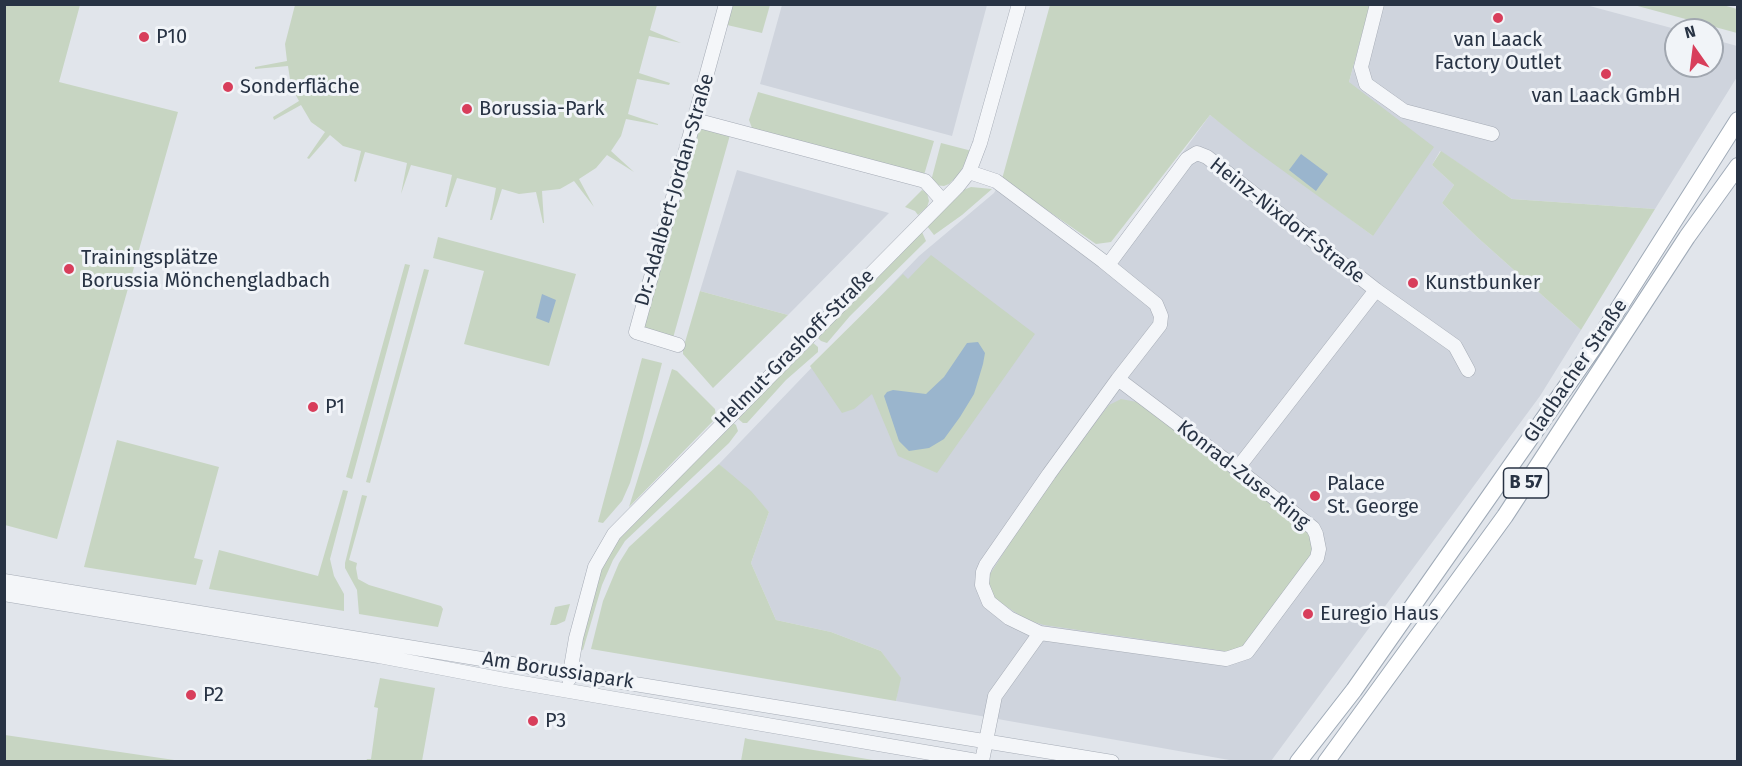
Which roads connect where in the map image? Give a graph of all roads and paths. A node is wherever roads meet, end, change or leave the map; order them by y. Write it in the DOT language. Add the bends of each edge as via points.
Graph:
graph roads {
  1 [pos="726,4"];
  2 [pos="1019,4"];
  3 [pos="1377,4"];
  4 [pos="695,120"];
  5 [pos="1737,120"];
  6 [pos="1492,134"];
  7 [pos="1737,166"];
  8 [pos="969,172"];
  9 [pos="942,200"];
  10 [pos="1108,265"];
  11 [pos="1376,291"];
  12 [pos="678,345"];
  13 [pos="1468,370"];
  14 [pos="1119,380"];
  15 [pos="1237,469"];
  16 [pos="4,581"];
  17 [pos="4,594"];
  18 [pos="1040,633"];
  19 [pos="570,672"];
  20 [pos="568,690"];
  21 [pos="985,741"];
  22 [pos="982,761"];
  23 [pos="1112,762"];
  24 [pos="1298,762"];
  25 [pos="1326,762"];
  1 -- 4 [label="street, Dr.-Adalbert-Jordan-Straße"];
  2 -- 8 [label="street, Helmut-Grashoff-Straße"];
  3 -- 6 [label="street" via="1361,67 1366,84 1404,111"];
  4 -- 9 [label="street" via="925,181"];
  4 -- 12 [label="street, Dr.-Adalbert-Jordan-Straße" via="636,332"];
  5 -- 24 [label="main road, Gladbacher Straße / B 57" via="1594,347 1354,690"];
  7 -- 25 [label="main road, Gladbacher Straße / B 57" via="1505,516"];
  8 -- 9 [label="street, Helmut-Grashoff-Straße"];
  8 -- 10 [label="street, Konrad-Zuse-Ring" via="996,181"];
  9 -- 19 [label="street, Helmut-Grashoff-Straße" via="614,534 595,567"];
  10 -- 11 [label="street, Heinz-Nixdorf-Straße" via="1187,159 1197,153"];
  10 -- 14 [label="street, Konrad-Zuse-Ring" via="1155,304 1161,316 1160,325"];
  11 -- 13 [label="street, Heinz-Nixdorf-Straße" via="1455,346"];
  11 -- 15 [label="street, Heinz-Nixdorf-Straße"];
  14 -- 15 [label="street, Konrad-Zuse-Ring"];
  14 -- 18 [label="street, Konrad-Zuse-Ring" via="983,572 982,585 989,602 1009,618"];
  15 -- 18 [label="street, Konrad-Zuse-Ring" via="1313,528 1319,549 1317,558 1246,652 1226,659"];
  16 -- 19 [label="street, Am Borussiapark"];
  17 -- 20 [label="street, Am Borussiapark"];
  18 -- 21 [label="street" via="995,696"];
  19 -- 20 [label="street, Helmut-Grashoff-Straße"];
  19 -- 21 [label="street, Am Borussiapark"];
  20 -- 22 [label="street, Am Borussiapark"];
  21 -- 22 [label="street"];
  21 -- 23 [label="street, Am Borussiapark"];
}
